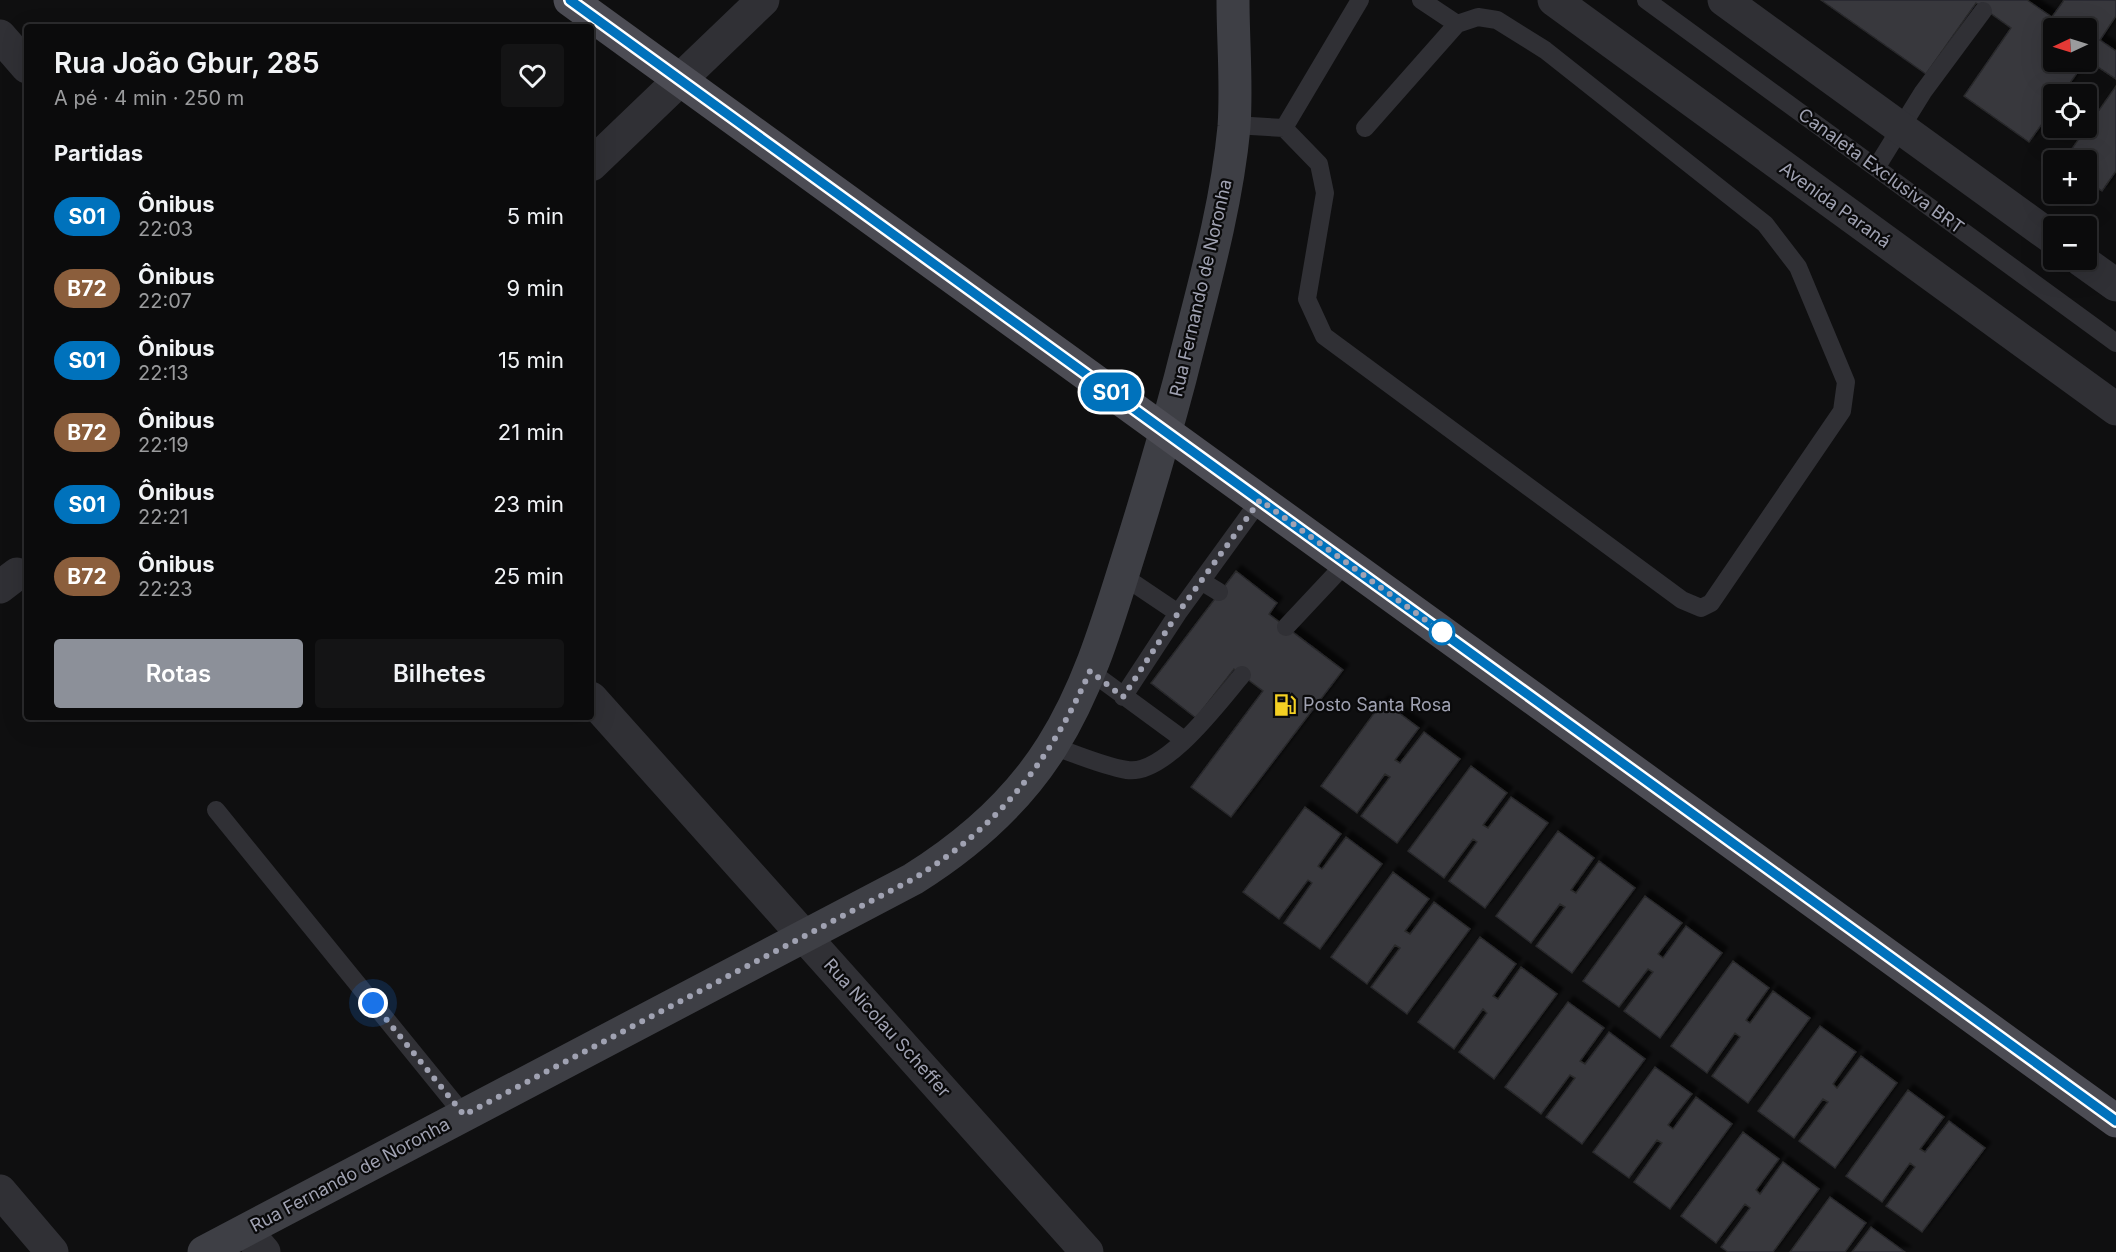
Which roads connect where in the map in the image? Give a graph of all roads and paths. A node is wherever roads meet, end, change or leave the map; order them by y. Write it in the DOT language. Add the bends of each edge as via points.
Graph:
graph roads {
  1 [pos="570,0"];
  2 [pos="763,0"];
  3 [pos="1233,0"];
  4 [pos="1360,0"];
  5 [pos="1421,0"];
  6 [pos="1554,0"];
  7 [pos="1646,0"];
  8 [pos="1724,0"];
  9 [pos="1983,11"];
  10 [pos="1457,24"];
  11 [pos="0,36"];
  12 [pos="24,64"];
  13 [pos="680,80"];
  14 [pos="1234,125"];
  15 [pos="1284,128"];
  16 [pos="1365,128"];
  17 [pos="1900,128"];
  18 [pos="594,162"];
  19 [pos="1876,168"];
  20 [pos="2043,231"];
  21 [pos="2095,270"];
  22 [pos="2116,285"];
  23 [pos="2116,343"];
  24 [pos="2116,410"];
  25 [pos="1166,432"];
  26 [pos="1260,500"];
  27 [pos="1346,563"];
  28 [pos="1123,576"];
  29 [pos="1201,581"];
  30 [pos="1219,592"];
  31 [pos="1178,613"];
  32 [pos="1286,627"];
  33 [pos="1090,671"];
  34 [pos="1242,675"];
  35 [pos="1123,697"];
  36 [pos="594,701"];
  37 [pos="1184,740"];
  38 [pos="1052,746"];
  39 [pos="216,810"];
  40 [pos="805,937"];
  41 [pos="464,1115"];
  42 [pos="2116,1121"];
  43 [pos="0,1191"];
  44 [pos="255,1241"];
  45 [pos="52,1252"];
  46 [pos="204,1252"];
  47 [pos="1087,1252"];
  1 -- 13 [label="main road"];
  2 -- 13 [label="street"];
  3 -- 14 [label="main road, Rua Fernando de Noronha"];
  4 -- 15 [label="lane"];
  5 -- 10 [label="lane"];
  6 -- 24 [label="street, Avenida Paraná"];
  7 -- 19 [label="lane, Canaleta Exclusiva BRT"];
  8 -- 17 [label="street"];
  9 -- 17 [label="lane"];
  10 -- 15 [label="lane" via="1478,17 1497,20 1545,50 1765,224 1798,267 1846,382 1842,411 1711,603 1701,608 1682,600 1324,336 1307,299 1325,193 1319,164"];
  10 -- 16 [label="lane"];
  11 -- 12 [label="street"];
  13 -- 18 [label="street"];
  13 -- 25 [label="main road"];
  14 -- 15 [label="lane"];
  14 -- 25 [label="main road, Rua Fernando de Noronha" via="1215,241"];
  17 -- 19 [label="lane"];
  17 -- 20 [label="street"];
  19 -- 23 [label="lane, Canaleta Exclusiva BRT"];
  21 -- 22 [label="street"];
  25 -- 26 [label="main road"];
  25 -- 28 [label="main road, Rua Fernando de Noronha"];
  26 -- 27 [label="main road"];
  26 -- 29 [label="lane"];
  27 -- 32 [label="lane"];
  27 -- 42 [label="main road"];
  28 -- 31 [label="lane"];
  28 -- 33 [label="main road, Rua Fernando de Noronha"];
  29 -- 30 [label="lane"];
  29 -- 31 [label="lane"];
  31 -- 35 [label="lane"];
  33 -- 35 [label="lane"];
  33 -- 38 [label="main road, Rua Fernando de Noronha"];
  34 -- 37 [label="lane"];
  35 -- 37 [label="lane"];
  36 -- 40 [label="street, Rua Nicolau Scheffer"];
  37 -- 38 [label="lane" via="1153,765 1129,771"];
  38 -- 40 [label="main road, Rua Fernando de Noronha" via="1005,807 946,858"];
  39 -- 41 [label="lane"];
  40 -- 41 [label="main road, Rua Fernando de Noronha"];
  40 -- 47 [label="street, Rua Nicolau Scheffer"];
  41 -- 44 [label="main road, Rua Fernando de Noronha"];
  43 -- 45 [label="street"];
  44 -- 46 [label="main road, Rua Fernando de Noronha"];
}
